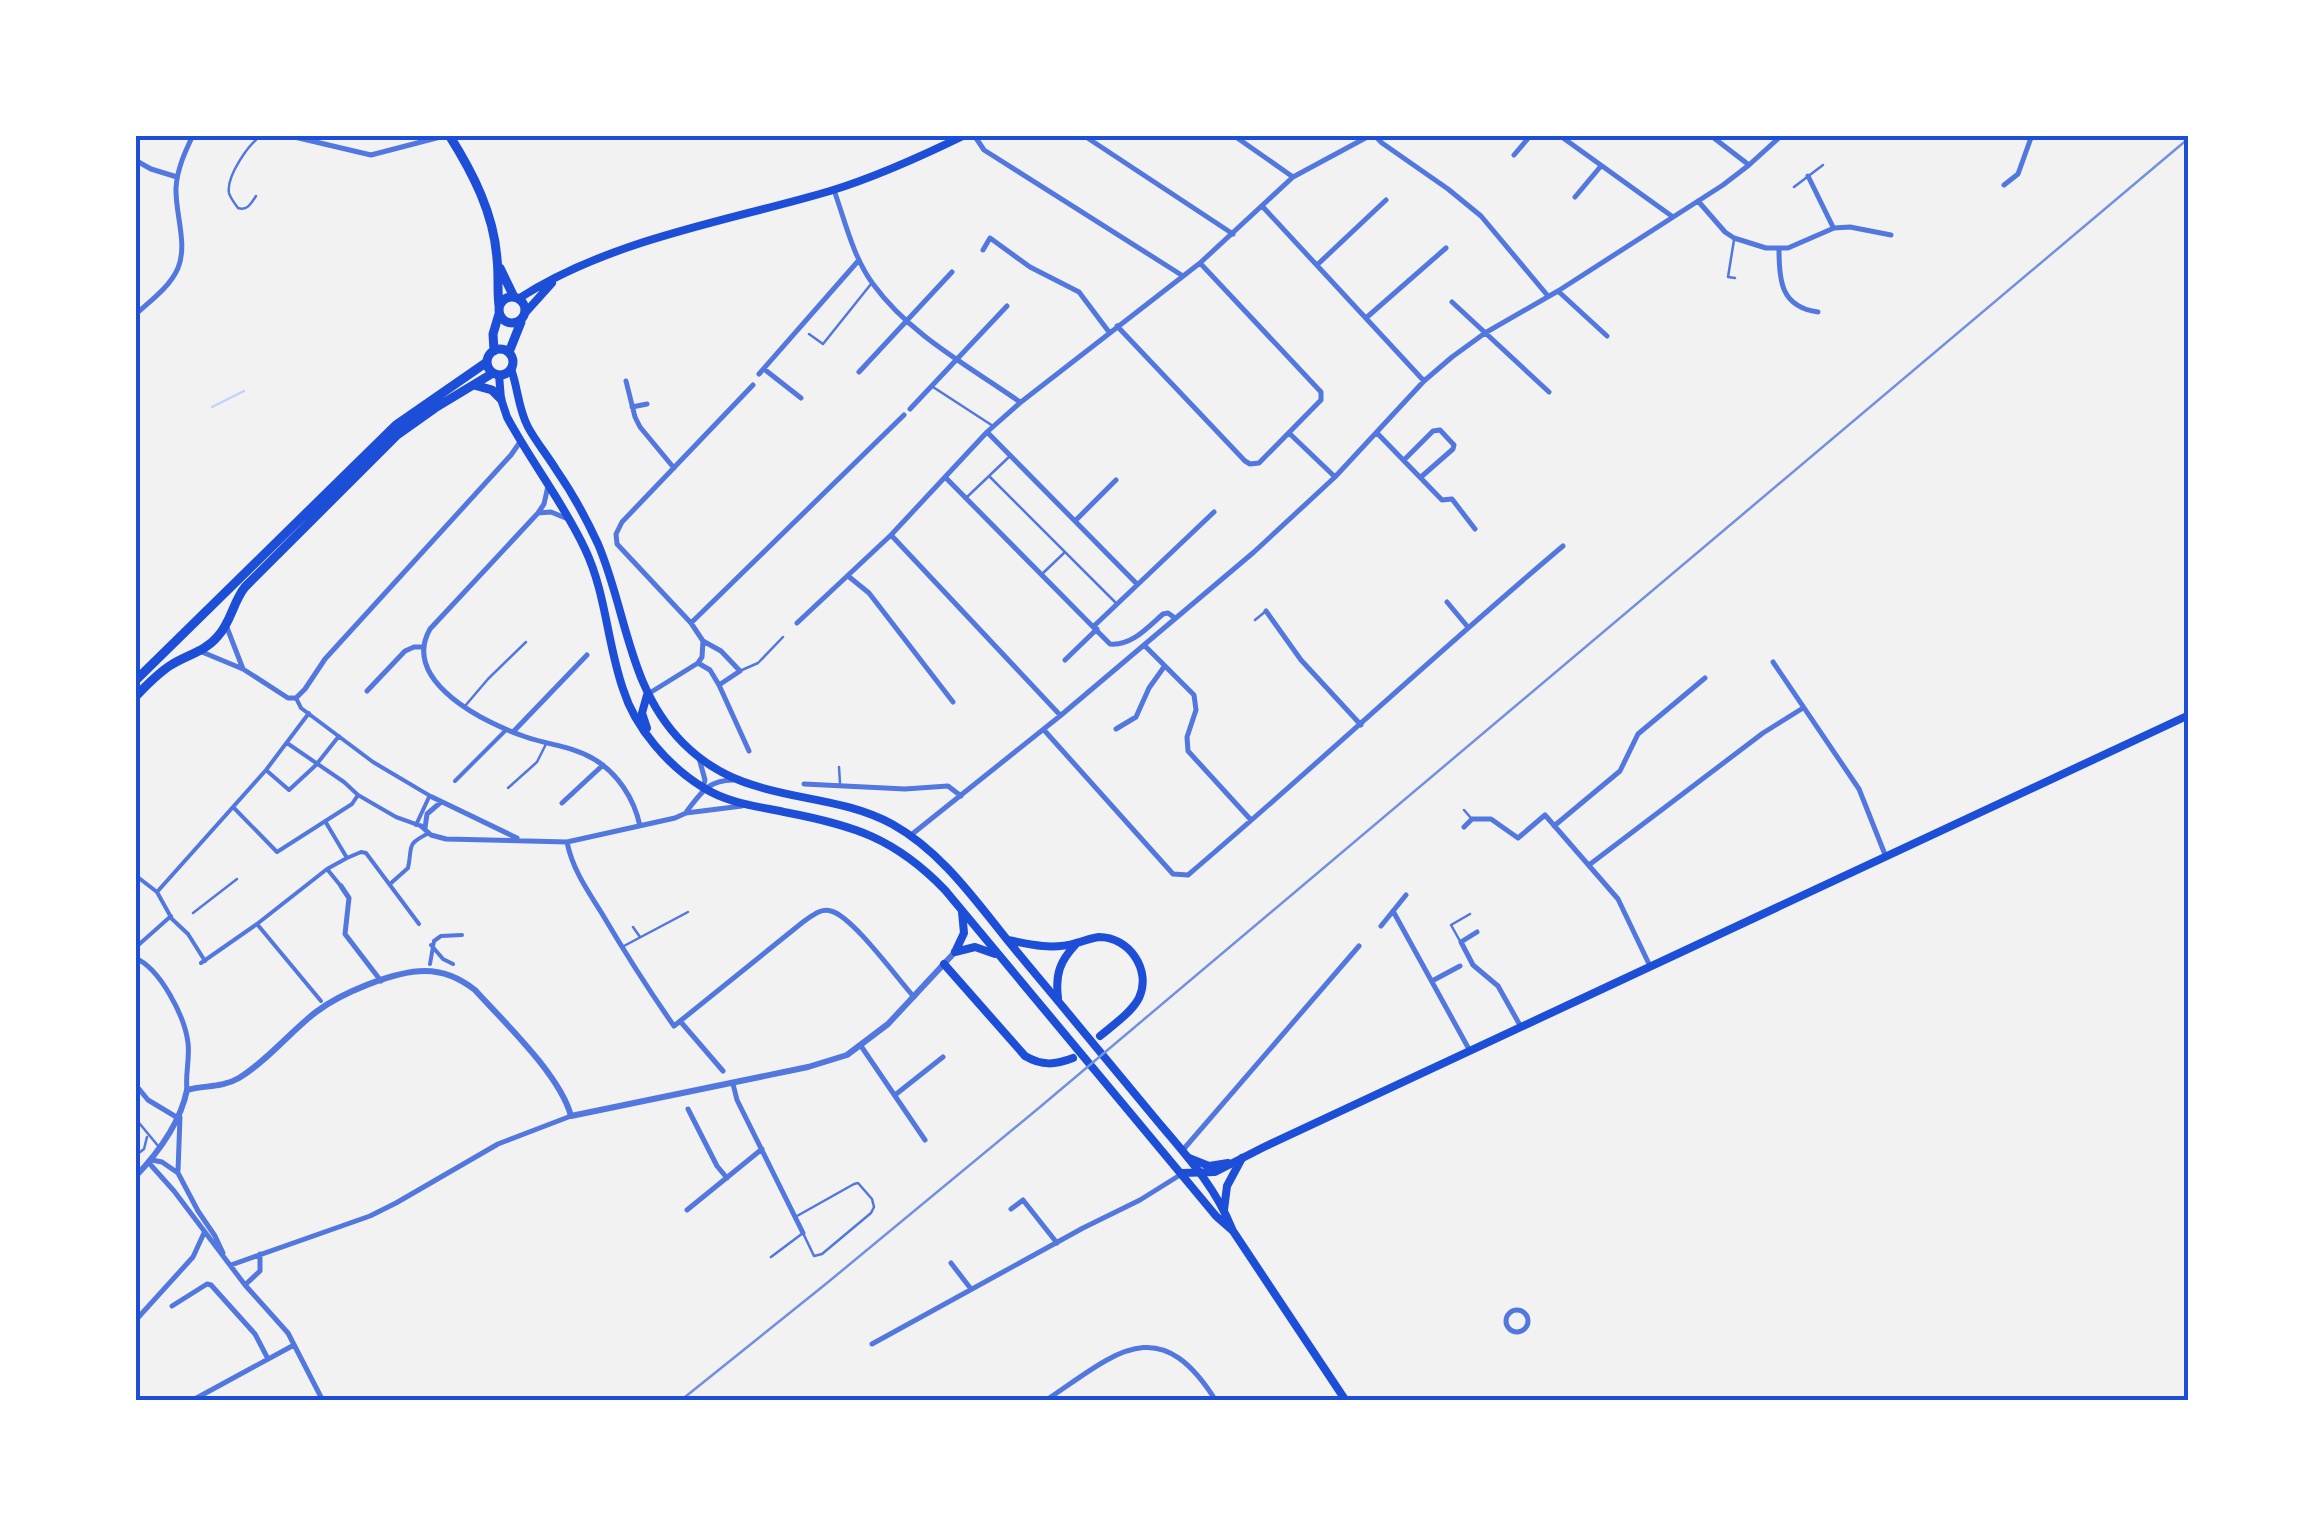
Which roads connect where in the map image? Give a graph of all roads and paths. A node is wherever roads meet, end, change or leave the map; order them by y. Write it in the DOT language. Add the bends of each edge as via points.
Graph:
graph roads {
  1 [pos="193,135"];
  2 [pos="263,135"];
  3 [pos="286,135"];
  4 [pos="449,135"];
  5 [pos="965,135"];
  6 [pos="974,135"];
  7 [pos="1083,135"];
  8 [pos="1233,135"];
  9 [pos="1372,135"];
  10 [pos="1531,135"];
  11 [pos="1559,135"];
  12 [pos="1710,135"];
  13 [pos="1782,135"];
  14 [pos="2032,135"];
  15 [pos="1514,155"];
  16 [pos="135,160"];
  17 [pos="1823,164"];
  18 [pos="1602,166"];
  19 [pos="1749,166"];
  20 [pos="1808,176"];
  21 [pos="178,177"];
  22 [pos="1292,177"];
  23 [pos="2004,185"];
  24 [pos="1794,187"];
  25 [pos="834,190"];
  26 [pos="256,196"];
  27 [pos="1575,197"];
  28 [pos="1386,200"];
  29 [pos="1698,200"];
  30 [pos="1262,206"];
  31 [pos="1673,217"];
  32 [pos="1834,228"];
  33 [pos="1233,234"];
  34 [pos="1892,235"];
  35 [pos="1734,238"];
  36 [pos="1446,248"];
  37 [pos="983,250"];
  38 [pos="1778,250"];
  39 [pos="498,260"];
  40 [pos="859,260"];
  41 [pos="1200,263"];
  42 [pos="1317,266"];
  43 [pos="952,272"];
  44 [pos="1183,276"];
  45 [pos="1735,278"];
  46 [pos="555,279"];
  47 [pos="872,283"];
  48 [pos="1558,291"];
  49 [pos="1548,296"];
  50 [pos="516,298"];
  51 [pos="1452,302"];
  52 [pos="1007,306"];
  53 [pos="499,310"];
  54 [pos="1818,312"];
  55 [pos="135,315"];
  56 [pos="524,316"];
  57 [pos="1366,318"];
  58 [pos="906,322"];
  59 [pos="1117,326"];
  60 [pos="1108,332"];
  61 [pos="809,334"];
  62 [pos="1485,334"];
  63 [pos="1607,336"];
  64 [pos="494,350"];
  65 [pos="508,352"];
  66 [pos="958,358"];
  67 [pos="487,362"];
  68 [pos="511,369"];
  69 [pos="859,372"];
  70 [pos="496,374"];
  71 [pos="626,381"];
  72 [pos="1424,381"];
  73 [pos="474,385"];
  74 [pos="753,385"];
  75 [pos="932,386"];
  76 [pos="1549,392"];
  77 [pos="801,398"];
  78 [pos="501,399"];
  79 [pos="1020,402"];
  80 [pos="647,404"];
  81 [pos="632,407"];
  82 [pos="910,409"];
  83 [pos="904,415"];
  84 [pos="990,429"];
  85 [pos="1377,433"];
  86 [pos="1289,434"];
  87 [pos="520,442"];
  88 [pos="1011,454"];
  89 [pos="1404,460"];
  90 [pos="674,468"];
  91 [pos="989,476"];
  92 [pos="945,477"];
  93 [pos="1336,477"];
  94 [pos="1420,477"];
  95 [pos="1116,480"];
  96 [pos="548,483"];
  97 [pos="966,497"];
  98 [pos="1214,512"];
  99 [pos="538,514"];
  100 [pos="569,519"];
  101 [pos="1076,520"];
  102 [pos="1475,529"];
  103 [pos="891,535"];
  104 [pos="1562,546"];
  105 [pos="1065,552"];
  106 [pos="1042,574"];
  107 [pos="848,576"];
  108 [pos="1137,584"];
  109 [pos="1447,602"];
  110 [pos="1117,604"];
  111 [pos="1266,611"];
  112 [pos="204,613"];
  113 [pos="1176,619"];
  114 [pos="1255,620"];
  115 [pos="691,622"];
  116 [pos="797,623"];
  117 [pos="226,624"];
  118 [pos="1467,626"];
  119 [pos="1095,628"];
  120 [pos="186,630"];
  121 [pos="783,637"];
  122 [pos="703,641"];
  123 [pos="526,642"];
  124 [pos="1144,645"];
  125 [pos="424,648"];
  126 [pos="200,651"];
  127 [pos="587,655"];
  128 [pos="1064,660"];
  129 [pos="1773,662"];
  130 [pos="698,663"];
  131 [pos="1164,667"];
  132 [pos="243,669"];
  133 [pos="740,671"];
  134 [pos="1705,678"];
  135 [pos="135,681"];
  136 [pos="719,685"];
  137 [pos="622,688"];
  138 [pos="367,691"];
  139 [pos="647,694"];
  140 [pos="135,697"];
  141 [pos="296,698"];
  142 [pos="953,702"];
  143 [pos="464,706"];
  144 [pos="1803,708"];
  145 [pos="309,713"];
  146 [pos="1060,716"];
  147 [pos="2189,716"];
  148 [pos="1361,725"];
  149 [pos="1044,729"];
  150 [pos="1116,729"];
  151 [pos="510,731"];
  152 [pos="339,736"];
  153 [pos="649,736"];
  154 [pos="287,743"];
  155 [pos="546,743"];
  156 [pos="749,751"];
  157 [pos="700,758"];
  158 [pos="316,764"];
  159 [pos="603,765"];
  160 [pos="256,767"];
  161 [pos="840,768"];
  162 [pos="265,772"];
  163 [pos="737,780"];
  164 [pos="455,781"];
  165 [pos="804,784"];
  166 [pos="840,785"];
  167 [pos="508,788"];
  168 [pos="703,788"];
  169 [pos="358,795"];
  170 [pos="960,796"];
  171 [pos="431,797"];
  172 [pos="440,802"];
  173 [pos="562,803"];
  174 [pos="750,805"];
  175 [pos="234,808"];
  176 [pos="1464,810"];
  177 [pos="686,814"];
  178 [pos="227,816"];
  179 [pos="1472,819"];
  180 [pos="324,821"];
  181 [pos="1252,821"];
  182 [pos="221,823"];
  183 [pos="234,823"];
  184 [pos="640,826"];
  185 [pos="1554,826"];
  186 [pos="1464,827"];
  187 [pos="423,828"];
  188 [pos="228,829"];
  189 [pos="214,831"];
  190 [pos="911,835"];
  191 [pos="222,838"];
  192 [pos="520,839"];
  193 [pos="567,842"];
  194 [pos="886,842"];
  195 [pos="1886,857"];
  196 [pos="347,858"];
  197 [pos="914,860"];
  198 [pos="1589,864"];
  199 [pos="327,869"];
  200 [pos="135,875"];
  201 [pos="381,876"];
  202 [pos="237,879"];
  203 [pos="374,880"];
  204 [pos="388,885"];
  205 [pos="341,886"];
  206 [pos="158,892"];
  207 [pos="1406,895"];
  208 [pos="1393,911"];
  209 [pos="688,912"];
  210 [pos="962,912"];
  211 [pos="193,914"];
  212 [pos="1470,914"];
  213 [pos="171,916"];
  214 [pos="257,924"];
  215 [pos="419,924"];
  216 [pos="1381,926"];
  217 [pos="633,927"];
  218 [pos="1478,932"];
  219 [pos="462,935"];
  220 [pos="640,937"];
  221 [pos="1008,940"];
  222 [pos="432,942"];
  223 [pos="1460,942"];
  224 [pos="1076,944"];
  225 [pos="1359,946"];
  226 [pos="135,948"];
  227 [pos="621,948"];
  228 [pos="955,952"];
  229 [pos="999,956"];
  230 [pos="135,958"];
  231 [pos="430,964"];
  232 [pos="453,964"];
  233 [pos="944,964"];
  234 [pos="1460,966"];
  235 [pos="1650,966"];
  236 [pos="381,981"];
  237 [pos="1432,981"];
  238 [pos="914,997"];
  239 [pos="321,1001"];
  240 [pos="1058,1001"];
  241 [pos="677,1023"];
  242 [pos="1521,1027"];
  243 [pos="1100,1036"];
  244 [pos="861,1046"];
  245 [pos="1470,1051"];
  246 [pos="943,1056"];
  247 [pos="1073,1058"];
  248 [pos="723,1071"];
  249 [pos="135,1084"];
  250 [pos="733,1084"];
  251 [pos="187,1090"];
  252 [pos="894,1095"];
  253 [pos="688,1109"];
  254 [pos="178,1116"];
  255 [pos="571,1116"];
  256 [pos="135,1118"];
  257 [pos="148,1135"];
  258 [pos="925,1140"];
  259 [pos="160,1148"];
  260 [pos="762,1149"];
  261 [pos="1184,1153"];
  262 [pos="135,1156"];
  263 [pos="1237,1161"];
  264 [pos="145,1164"];
  265 [pos="178,1173"];
  266 [pos="1182,1173"];
  267 [pos="1201,1174"];
  268 [pos="135,1177"];
  269 [pos="727,1178"];
  270 [pos="1011,1208"];
  271 [pos="687,1210"];
  272 [pos="1224,1210"];
  273 [pos="795,1217"];
  274 [pos="1233,1232"];
  275 [pos="204,1233"];
  276 [pos="803,1233"];
  277 [pos="1056,1243"];
  278 [pos="260,1254"];
  279 [pos="224,1256"];
  280 [pos="771,1257"];
  281 [pos="951,1264"];
  282 [pos="231,1265"];
  283 [pos="245,1285"];
  284 [pos="972,1290"];
  285 [pos="172,1306"];
  286 [pos="1526,1314"];
  287 [pos="135,1320"];
  288 [pos="872,1344"];
  289 [pos="295,1345"];
  290 [pos="268,1359"];
  291 [pos="191,1401"];
  292 [pos="323,1401"];
  293 [pos="1046,1401"];
  294 [pos="1216,1401"];
  295 [pos="1346,1401"];
  1 -- 21 [label="street"];
  2 -- 26 [label="lane" via="250,144 228,189 241,209"];
  3 -- 4 [label="street" via="371,155"];
  4 -- 39 [label="highway" via="483,199"];
  5 -- 25 [label="main road"];
  6 -- 44 [label="street" via="984,150"];
  7 -- 33 [label="street"];
  8 -- 22 [label="street"];
  9 -- 22 [label="street"];
  9 -- 49 [label="street" via="1480,216"];
  10 -- 15 [label="street"];
  11 -- 18 [label="street"];
  12 -- 19 [label="street"];
  13 -- 19 [label="street"];
  14 -- 23 [label="street" via="2018,174"];
  16 -- 21 [label="street"];
  17 -- 20 [label="lane"];
  18 -- 27 [label="street"];
  18 -- 31 [label="street"];
  19 -- 29 [label="street"];
  20 -- 24 [label="lane"];
  20 -- 32 [label="street"];
  21 -- 55 [label="street" via="181,260 170,282"];
  22 -- 30 [label="street"];
  25 -- 40 [label="street"];
  25 -- 46 [label="main road" via="610,253"];
  28 -- 42 [label="street"];
  29 -- 31 [label="street"];
  29 -- 35 [label="street"];
  30 -- 33 [label="street"];
  30 -- 42 [label="street"];
  31 -- 48 [label="street"];
  32 -- 34 [label="street"];
  32 -- 38 [label="street"];
  33 -- 41 [label="street"];
  35 -- 38 [label="street"];
  35 -- 45 [label="lane" via="1728,277"];
  36 -- 57 [label="street"];
  37 -- 60 [label="street" via="990,238 1079,292"];
  38 -- 54 [label="street" via="1784,291 1802,308"];
  39 -- 50 [label="highway"];
  39 -- 53 [label="highway"];
  40 -- 47 [label="street"];
  40 -- 77 [label="street" via="761,372"];
  41 -- 44 [label="street"];
  41 -- 86 [label="street" via="1321,392"];
  42 -- 57 [label="street"];
  43 -- 58 [label="street"];
  44 -- 59 [label="street"];
  46 -- 50 [label="main road"];
  46 -- 56 [label="main road"];
  47 -- 58 [label="street"];
  47 -- 61 [label="lane" via="823,344"];
  48 -- 49 [label="street"];
  48 -- 63 [label="street"];
  49 -- 62 [label="street"];
  50 -- 53 [label="highway" via="504,300"];
  50 -- 56 [label="highway"];
  51 -- 62 [label="street"];
  52 -- 66 [label="street"];
  53 -- 56 [label="highway" via="511,324"];
  53 -- 64 [label="highway"];
  56 -- 65 [label="highway"];
  57 -- 72 [label="street"];
  58 -- 66 [label="street"];
  58 -- 69 [label="street"];
  59 -- 60 [label="street"];
  59 -- 86 [label="street" via="1250,464"];
  60 -- 79 [label="street"];
  62 -- 72 [label="street"];
  62 -- 76 [label="street"];
  64 -- 65 [label="highway"];
  64 -- 67 [label="highway"];
  65 -- 68 [label="highway"];
  66 -- 75 [label="street"];
  66 -- 79 [label="street"];
  67 -- 70 [label="highway"];
  67 -- 112 [label="highway" via="396,425"];
  68 -- 70 [label="highway"];
  68 -- 139 [label="main road" via="526,423 598,546"];
  70 -- 73 [label="highway"];
  70 -- 78 [label="main road"];
  71 -- 81 [label="street"];
  72 -- 85 [label="street"];
  73 -- 78 [label="highway"];
  73 -- 117 [label="highway" via="394,438 244,586"];
  74 -- 90 [label="street"];
  75 -- 82 [label="street"];
  75 -- 84 [label="lane"];
  78 -- 87 [label="main road"];
  79 -- 84 [label="street"];
  80 -- 81 [label="street"];
  81 -- 90 [label="street"];
  83 -- 115 [label="street"];
  84 -- 88 [label="street"];
  84 -- 92 [label="street"];
  85 -- 89 [label="street"];
  85 -- 93 [label="street"];
  86 -- 93 [label="street"];
  87 -- 96 [label="main road"];
  87 -- 141 [label="street"];
  88 -- 91 [label="lane"];
  88 -- 101 [label="street"];
  89 -- 94 [label="street"];
  89 -- 94 [label="street" via="1440,430 1453,449"];
  90 -- 115 [label="street" via="622,522 617,544"];
  91 -- 97 [label="lane"];
  91 -- 105 [label="lane"];
  92 -- 97 [label="street"];
  92 -- 103 [label="street"];
  93 -- 113 [label="street"];
  94 -- 102 [label="street" via="1442,500 1452,499"];
  95 -- 101 [label="street"];
  96 -- 99 [label="street"];
  96 -- 100 [label="main road"];
  97 -- 106 [label="street"];
  98 -- 108 [label="street"];
  99 -- 100 [label="street"];
  99 -- 125 [label="street" via="434,624"];
  100 -- 137 [label="main road" via="599,589"];
  101 -- 108 [label="street"];
  103 -- 107 [label="street"];
  103 -- 146 [label="street"];
  104 -- 118 [label="street"];
  105 -- 106 [label="lane"];
  105 -- 110 [label="lane"];
  106 -- 119 [label="street"];
  107 -- 116 [label="street"];
  107 -- 142 [label="street" via="870,594"];
  108 -- 110 [label="street"];
  109 -- 118 [label="street"];
  110 -- 119 [label="street"];
  111 -- 114 [label="lane"];
  111 -- 148 [label="street"];
  112 -- 117 [label="highway"];
  112 -- 120 [label="highway"];
  113 -- 119 [label="street" via="1164,614 1118,646"];
  113 -- 124 [label="street"];
  115 -- 122 [label="street"];
  117 -- 126 [label="highway"];
  117 -- 132 [label="street"];
  118 -- 148 [label="street"];
  119 -- 128 [label="street"];
  120 -- 126 [label="highway" via="188,645"];
  120 -- 135 [label="highway"];
  121 -- 133 [label="lane"];
  122 -- 130 [label="street"];
  122 -- 133 [label="street"];
  123 -- 143 [label="lane"];
  124 -- 131 [label="street"];
  124 -- 146 [label="street"];
  125 -- 138 [label="street" via="405,650"];
  125 -- 143 [label="street" via="432,678"];
  126 -- 132 [label="street"];
  126 -- 140 [label="highway" via="166,668"];
  127 -- 151 [label="street"];
  129 -- 144 [label="street"];
  130 -- 136 [label="street"];
  130 -- 139 [label="street"];
  131 -- 150 [label="street" via="1136,717"];
  131 -- 181 [label="street" via="1194,695 1188,751"];
  132 -- 141 [label="street"];
  133 -- 136 [label="street"];
  134 -- 185 [label="street" via="1638,734 1620,771"];
  136 -- 156 [label="street"];
  137 -- 139 [label="main road"];
  137 -- 153 [label="main road"];
  139 -- 153 [label="main road" via="642,713"];
  139 -- 157 [label="main road"];
  141 -- 145 [label="street"];
  143 -- 151 [label="street"];
  144 -- 195 [label="street" via="1858,789"];
  144 -- 198 [label="street"];
  145 -- 152 [label="street"];
  145 -- 154 [label="street"];
  146 -- 149 [label="street"];
  147 -- 195 [label="main road"];
  148 -- 181 [label="street"];
  149 -- 170 [label="street"];
  149 -- 181 [label="street" via="1173,874 1188,875"];
  151 -- 155 [label="street"];
  151 -- 164 [label="street"];
  152 -- 158 [label="street"];
  152 -- 171 [label="street"];
  153 -- 168 [label="main road"];
  154 -- 158 [label="street"];
  154 -- 162 [label="street"];
  155 -- 159 [label="street"];
  155 -- 167 [label="lane" via="537,762"];
  157 -- 163 [label="main road"];
  157 -- 168 [label="street"];
  158 -- 162 [label="street" via="289,790"];
  158 -- 169 [label="street"];
  159 -- 173 [label="street"];
  159 -- 184 [label="street" via="619,780"];
  160 -- 162 [label="street"];
  161 -- 166 [label="lane"];
  162 -- 175 [label="street"];
  163 -- 168 [label="street"];
  163 -- 190 [label="main road" via="864,813"];
  165 -- 166 [label="street"];
  166 -- 170 [label="street" via="948,786"];
  168 -- 174 [label="main road"];
  168 -- 177 [label="street"];
  169 -- 180 [label="street"];
  169 -- 187 [label="street"];
  170 -- 190 [label="street"];
  171 -- 172 [label="street"];
  171 -- 187 [label="street"];
  172 -- 187 [label="street"];
  172 -- 192 [label="street"];
  174 -- 177 [label="street"];
  174 -- 194 [label="main road" via="828,820"];
  175 -- 178 [label="street"];
  175 -- 180 [label="street" via="277,852"];
  176 -- 179 [label="lane"];
  177 -- 184 [label="street"];
  178 -- 182 [label="street"];
  178 -- 183 [label="street"];
  179 -- 185 [label="street" via="1492,818 1518,838 1545,815"];
  179 -- 186 [label="street"];
  180 -- 196 [label="street"];
  182 -- 188 [label="street"];
  182 -- 189 [label="street"];
  184 -- 193 [label="street"];
  185 -- 198 [label="street"];
  187 -- 192 [label="street" via="459,840"];
  187 -- 204 [label="street" via="409,848 408,868"];
  189 -- 191 [label="street"];
  189 -- 206 [label="street"];
  190 -- 194 [label="main road"];
  190 -- 197 [label="main road"];
  190 -- 221 [label="main road"];
  192 -- 193 [label="street"];
  193 -- 227 [label="street"];
  194 -- 197 [label="main road"];
  195 -- 235 [label="main road"];
  196 -- 199 [label="street"];
  196 -- 201 [label="street" via="366,853"];
  197 -- 210 [label="main road"];
  198 -- 235 [label="street" via="1618,899"];
  199 -- 205 [label="street"];
  199 -- 214 [label="street"];
  200 -- 206 [label="street"];
  201 -- 203 [label="street"];
  201 -- 204 [label="street"];
  202 -- 211 [label="lane"];
  204 -- 215 [label="street"];
  205 -- 236 [label="street" via="350,898 346,934"];
  206 -- 213 [label="street"];
  207 -- 208 [label="street"];
  208 -- 216 [label="street"];
  208 -- 237 [label="street"];
  209 -- 220 [label="lane"];
  210 -- 228 [label="main road" via="964,933"];
  210 -- 229 [label="main road"];
  212 -- 223 [label="lane" via="1451,925"];
  213 -- 214 [label="street" via="203,962"];
  213 -- 226 [label="street"];
  214 -- 239 [label="street"];
  217 -- 220 [label="lane"];
  218 -- 223 [label="street"];
  219 -- 222 [label="street"];
  220 -- 227 [label="lane"];
  221 -- 224 [label="main road" via="1049,948"];
  221 -- 240 [label="main road"];
  222 -- 231 [label="street"];
  222 -- 232 [label="street"];
  223 -- 242 [label="street" via="1473,965 1498,986"];
  224 -- 240 [label="main road" via="1056,973"];
  224 -- 243 [label="main road" via="1097,937 1117,942 1141,970 1136,1003"];
  225 -- 261 [label="street"];
  227 -- 241 [label="street"];
  228 -- 229 [label="main road" via="975,947"];
  228 -- 233 [label="street"];
  229 -- 266 [label="main road"];
  230 -- 251 [label="street" via="152,970 179,1012 188,1042"];
  233 -- 238 [label="street"];
  233 -- 247 [label="main road" via="1025,1056 1048,1064"];
  234 -- 237 [label="street"];
  235 -- 242 [label="main road"];
  236 -- 251 [label="street" via="324,1006 238,1078"];
  236 -- 255 [label="street" via="425,971 468,984 534,1056"];
  237 -- 245 [label="street"];
  238 -- 241 [label="street" via="850,922 821,911"];
  238 -- 244 [label="street"];
  240 -- 261 [label="main road"];
  241 -- 248 [label="street"];
  242 -- 245 [label="main road"];
  244 -- 250 [label="street" via="814,1066"];
  244 -- 252 [label="street"];
  245 -- 263 [label="main road"];
  246 -- 252 [label="street"];
  249 -- 254 [label="street" via="148,1100"];
  250 -- 255 [label="street"];
  250 -- 260 [label="street"];
  251 -- 254 [label="street"];
  252 -- 258 [label="street"];
  253 -- 269 [label="street"];
  254 -- 259 [label="street"];
  254 -- 265 [label="street"];
  255 -- 278 [label="street" via="498,1144 370,1216"];
  256 -- 257 [label="lane"];
  257 -- 259 [label="lane"];
  257 -- 262 [label="lane"];
  259 -- 264 [label="street"];
  260 -- 269 [label="street"];
  260 -- 273 [label="street"];
  261 -- 263 [label="main road" via="1209,1166"];
  261 -- 267 [label="main road"];
  263 -- 267 [label="main road"];
  263 -- 272 [label="main road"];
  264 -- 265 [label="street" via="162,1162"];
  264 -- 268 [label="street"];
  264 -- 275 [label="street"];
  265 -- 279 [label="street"];
  266 -- 267 [label="main road"];
  266 -- 274 [label="main road"];
  266 -- 277 [label="street"];
  267 -- 272 [label="main road"];
  269 -- 271 [label="street"];
  270 -- 277 [label="street" via="1022,1200"];
  272 -- 274 [label="main road"];
  273 -- 276 [label="street"];
  273 -- 276 [label="lane" via="854,1184 872,1198 871,1213 822,1254 814,1256"];
  274 -- 295 [label="main road"];
  275 -- 279 [label="street"];
  275 -- 287 [label="street" via="193,1258"];
  276 -- 280 [label="lane"];
  277 -- 284 [label="street"];
  278 -- 282 [label="street"];
  278 -- 283 [label="street" via="260,1272"];
  279 -- 282 [label="street"];
  281 -- 284 [label="street"];
  282 -- 283 [label="street"];
  283 -- 289 [label="street"];
  284 -- 288 [label="street"];
  285 -- 290 [label="street" via="210,1284 255,1334"];
  286 -- 286 [label="street" via="1523,1331 1508,1329 1510,1312"];
  289 -- 290 [label="street"];
  289 -- 292 [label="street"];
  290 -- 291 [label="street"];
  293 -- 294 [label="street" via="1115,1354 1144,1346 1181,1359"];
}
